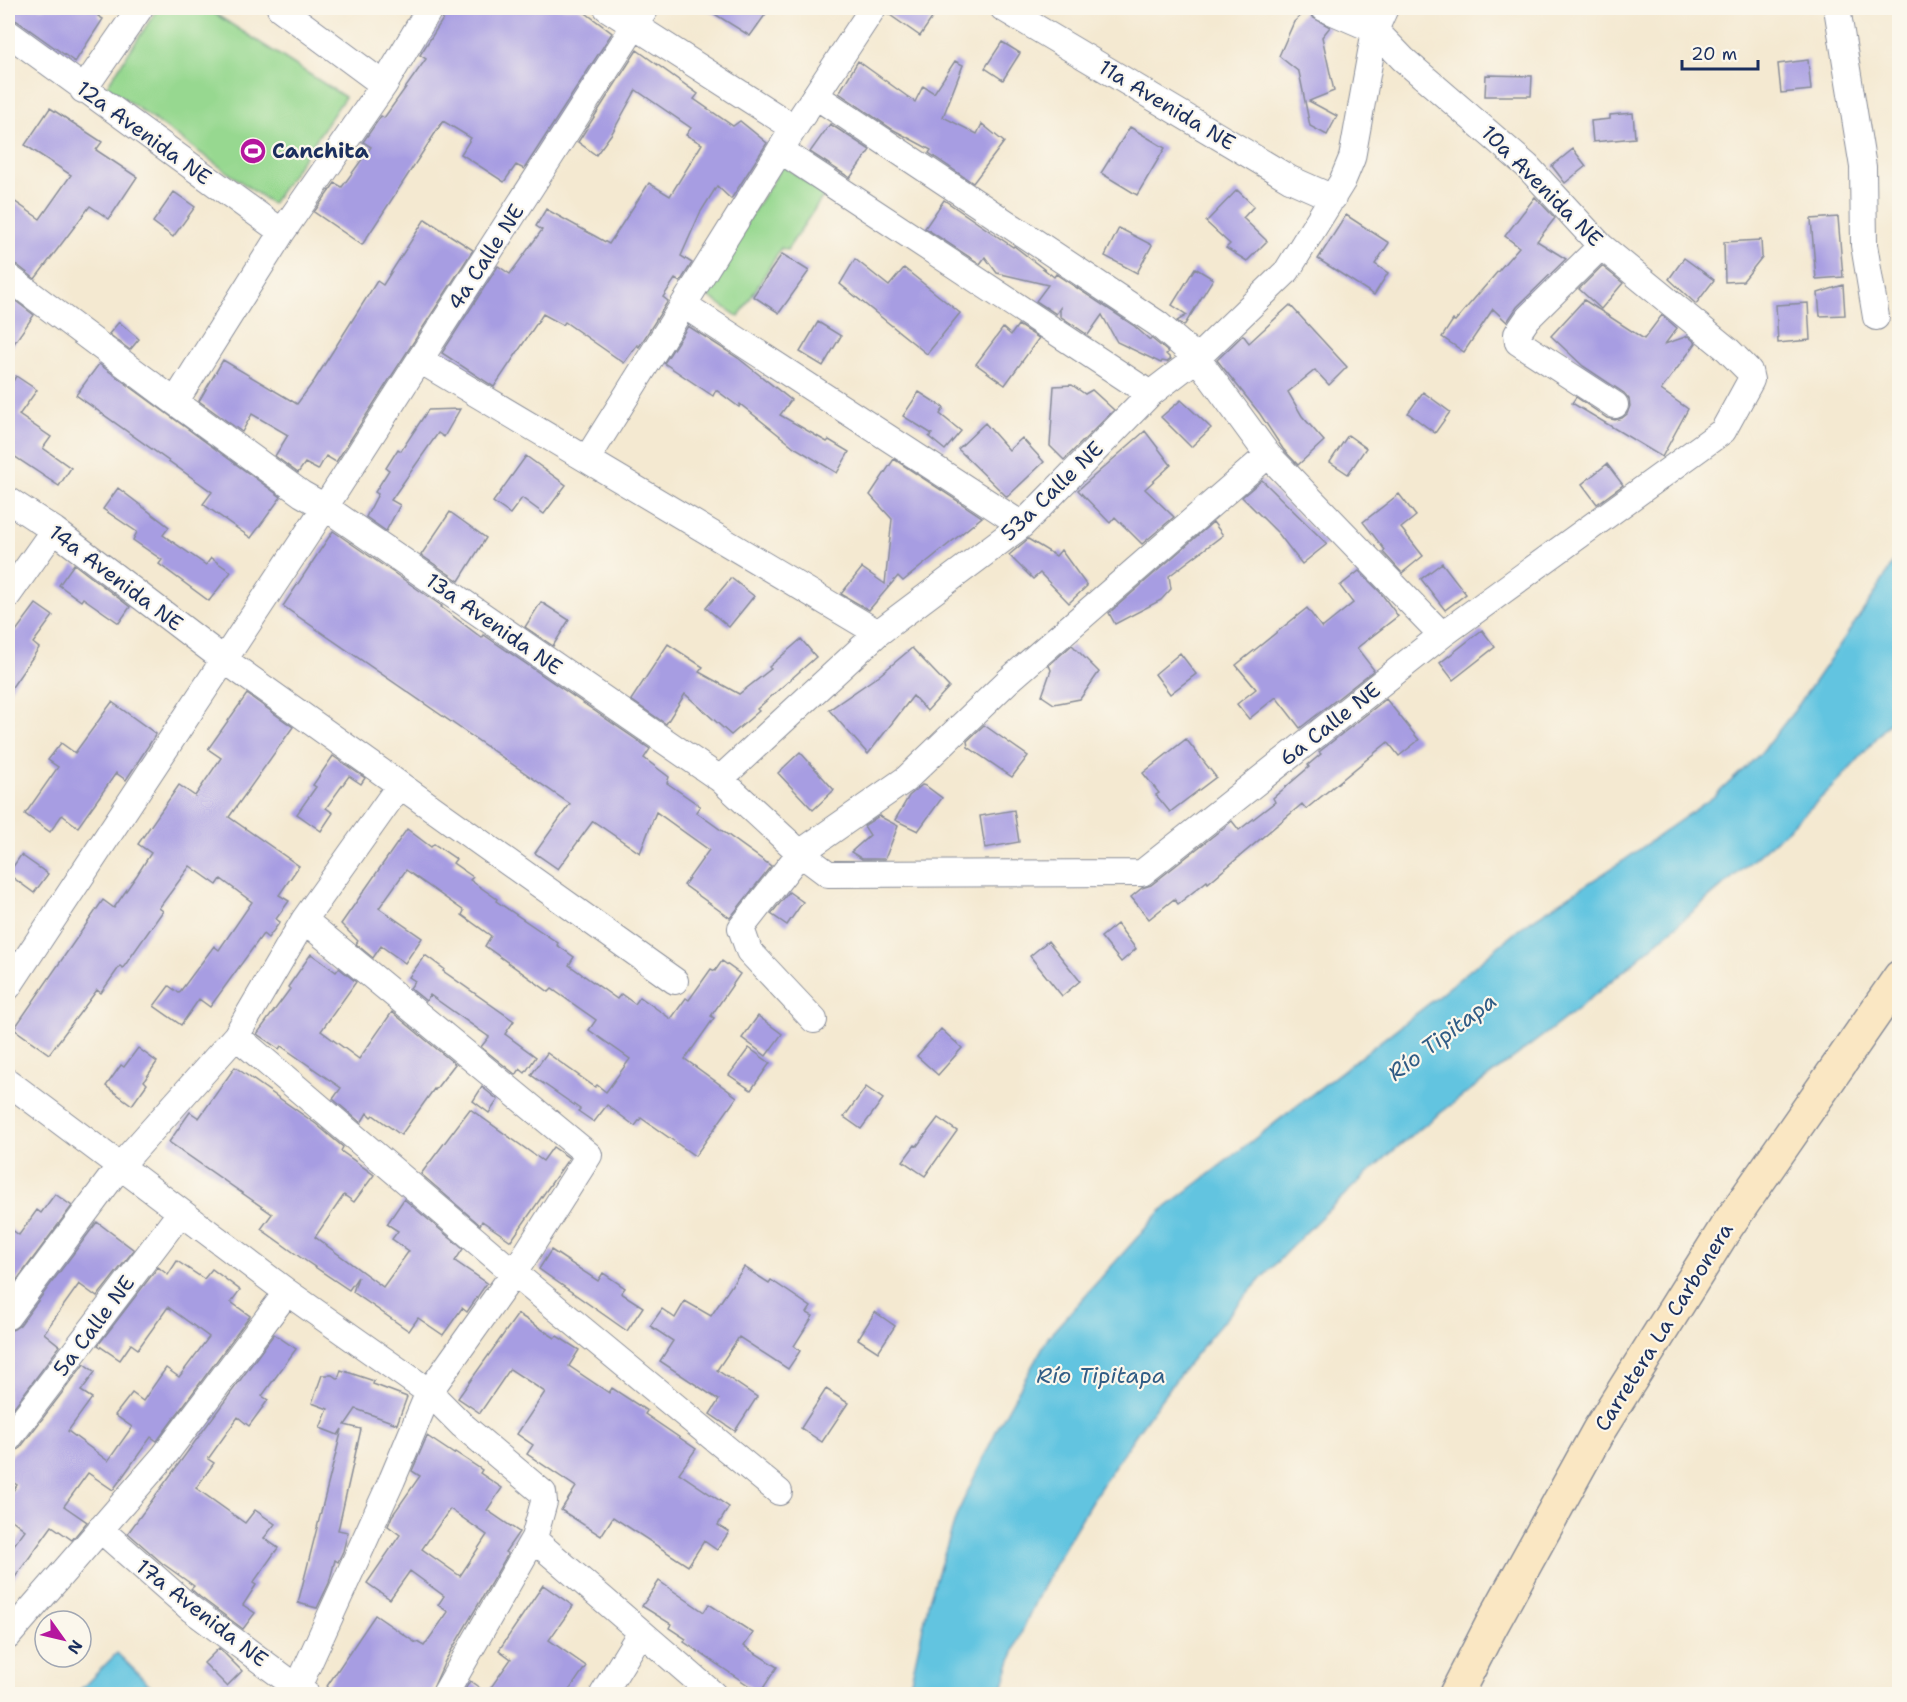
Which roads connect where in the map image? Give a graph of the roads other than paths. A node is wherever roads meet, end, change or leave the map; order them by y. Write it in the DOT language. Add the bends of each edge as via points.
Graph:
graph roads {
  1 [pos="140,8"];
  2 [pos="280,8"];
  3 [pos="430,8"];
  4 [pos="607,8"];
  5 [pos="873,8"];
  6 [pos="1003,8"];
  7 [pos="1324,8"];
  8 [pos="1837,8"];
  9 [pos="641,16"];
  10 [pos="1380,19"];
  11 [pos="8,33"];
  12 [pos="384,85"];
  13 [pos="83,90"];
  14 [pos="816,96"];
  15 [pos="794,128"];
  16 [pos="780,150"];
  17 [pos="1333,198"];
  18 [pos="282,232"];
  19 [pos="1601,246"];
  20 [pos="8,277"];
  21 [pos="684,305"];
  22 [pos="1876,317"];
  23 [pos="1728,350"];
  24 [pos="1197,358"];
  25 [pos="420,360"];
  26 [pos="1150,394"];
  27 [pos="175,402"];
  28 [pos="1615,405"];
  29 [pos="1268,455"];
  30 [pos="587,459"];
  31 [pos="8,500"];
  32 [pos="325,507"];
  33 [pos="1022,525"];
  34 [pos="54,530"];
  35 [pos="8,595"];
  36 [pos="878,633"];
  37 [pos="1442,635"];
  38 [pos="223,659"];
  39 [pos="720,779"];
  40 [pos="400,785"];
  41 [pos="800,853"];
  42 [pos="304,920"];
  43 [pos="1899,977"];
  44 [pos="675,981"];
  45 [pos="8,987"];
  46 [pos="814,1020"];
  47 [pos="236,1036"];
  48 [pos="8,1082"];
  49 [pos="120,1166"];
  50 [pos="181,1212"];
  51 [pos="514,1272"];
  52 [pos="287,1292"];
  53 [pos="8,1316"];
  54 [pos="429,1392"];
  55 [pos="8,1440"];
  56 [pos="779,1492"];
  57 [pos="100,1529"];
  58 [pos="534,1538"];
  59 [pos="641,1632"];
  60 [pos="8,1636"];
  61 [pos="302,1691"];
  62 [pos="445,1695"];
  63 [pos="603,1695"];
  64 [pos="713,1695"];
  65 [pos="1456,1695"];
  1 -- 13 [label="street"];
  2 -- 12 [label="street"];
  3 -- 12 [label="street"];
  4 -- 9 [label="street"];
  5 -- 14 [label="street"];
  6 -- 17 [label="street, 11a Avenida NE" via="1290,179"];
  7 -- 10 [label="street, 10a Avenida NE"];
  8 -- 22 [label="street" via="1863,167 1864,245"];
  9 -- 15 [label="street"];
  9 -- 25 [label="street, 4a Calle NE"];
  10 -- 17 [label="street, 53a Calle NE" via="1352,159"];
  10 -- 19 [label="street, 10a Avenida NE" via="1403,59 1527,165"];
  11 -- 13 [label="street, 12a Avenida NE"];
  12 -- 18 [label="street"];
  13 -- 18 [label="street, 12a Avenida NE"];
  14 -- 15 [label="street"];
  14 -- 24 [label="street" via="1158,324"];
  15 -- 16 [label="street"];
  16 -- 21 [label="street"];
  16 -- 26 [label="street"];
  17 -- 24 [label="street, 53a Calle NE" via="1287,271"];
  18 -- 27 [label="street"];
  19 -- 23 [label="street, 10a Avenida NE"];
  19 -- 28 [label="street" via="1528,318 1517,334 1518,342"];
  20 -- 27 [label="street, 13a Avenida NE"];
  21 -- 30 [label="street"];
  21 -- 33 [label="street"];
  23 -- 37 [label="street, 6a Calle NE" via="1749,371 1751,380 1723,430"];
  24 -- 26 [label="street, 53a Calle NE"];
  24 -- 29 [label="street"];
  25 -- 30 [label="street"];
  25 -- 32 [label="street, 4a Calle NE"];
  26 -- 33 [label="street, 53a Calle NE"];
  27 -- 32 [label="street, 13a Avenida NE"];
  29 -- 37 [label="street"];
  29 -- 41 [label="street" via="1008,681 906,779"];
  30 -- 36 [label="street"];
  31 -- 34 [label="street, 14a Avenida NE"];
  32 -- 38 [label="street, 4a Calle NE"];
  32 -- 39 [label="street, 13a Avenida NE"];
  33 -- 36 [label="street, 53a Calle NE"];
  34 -- 35 [label="street"];
  34 -- 38 [label="street, 14a Avenida NE"];
  36 -- 39 [label="street, 53a Calle NE"];
  37 -- 41 [label="street, 6a Calle NE" via="1142,873 828,874"];
  38 -- 40 [label="street, 14a Avenida NE"];
  38 -- 45 [label="street, 4a Calle NE"];
  39 -- 41 [label="street, 13a Avenida NE"];
  40 -- 42 [label="street"];
  40 -- 44 [label="street, 14a Avenida NE"];
  41 -- 46 [label="street" via="741,928 749,951"];
  42 -- 47 [label="street"];
  42 -- 51 [label="street" via="589,1155"];
  43 -- 65 [label="street, Carretera La Carbonera" via="1725,1229 1599,1430"];
  47 -- 49 [label="street"];
  47 -- 51 [label="street"];
  48 -- 49 [label="street"];
  49 -- 50 [label="street"];
  49 -- 53 [label="street"];
  50 -- 52 [label="street"];
  50 -- 55 [label="street, 5a Calle NE"];
  51 -- 54 [label="street"];
  51 -- 56 [label="street"];
  52 -- 54 [label="street"];
  52 -- 57 [label="street" via="165,1456"];
  54 -- 58 [label="street" via="543,1493"];
  54 -- 61 [label="street"];
  57 -- 60 [label="street"];
  57 -- 61 [label="street, 17a Avenida NE" via="190,1609"];
  58 -- 59 [label="street"];
  58 -- 62 [label="street"];
  59 -- 63 [label="street"];
  59 -- 64 [label="street"];
}
